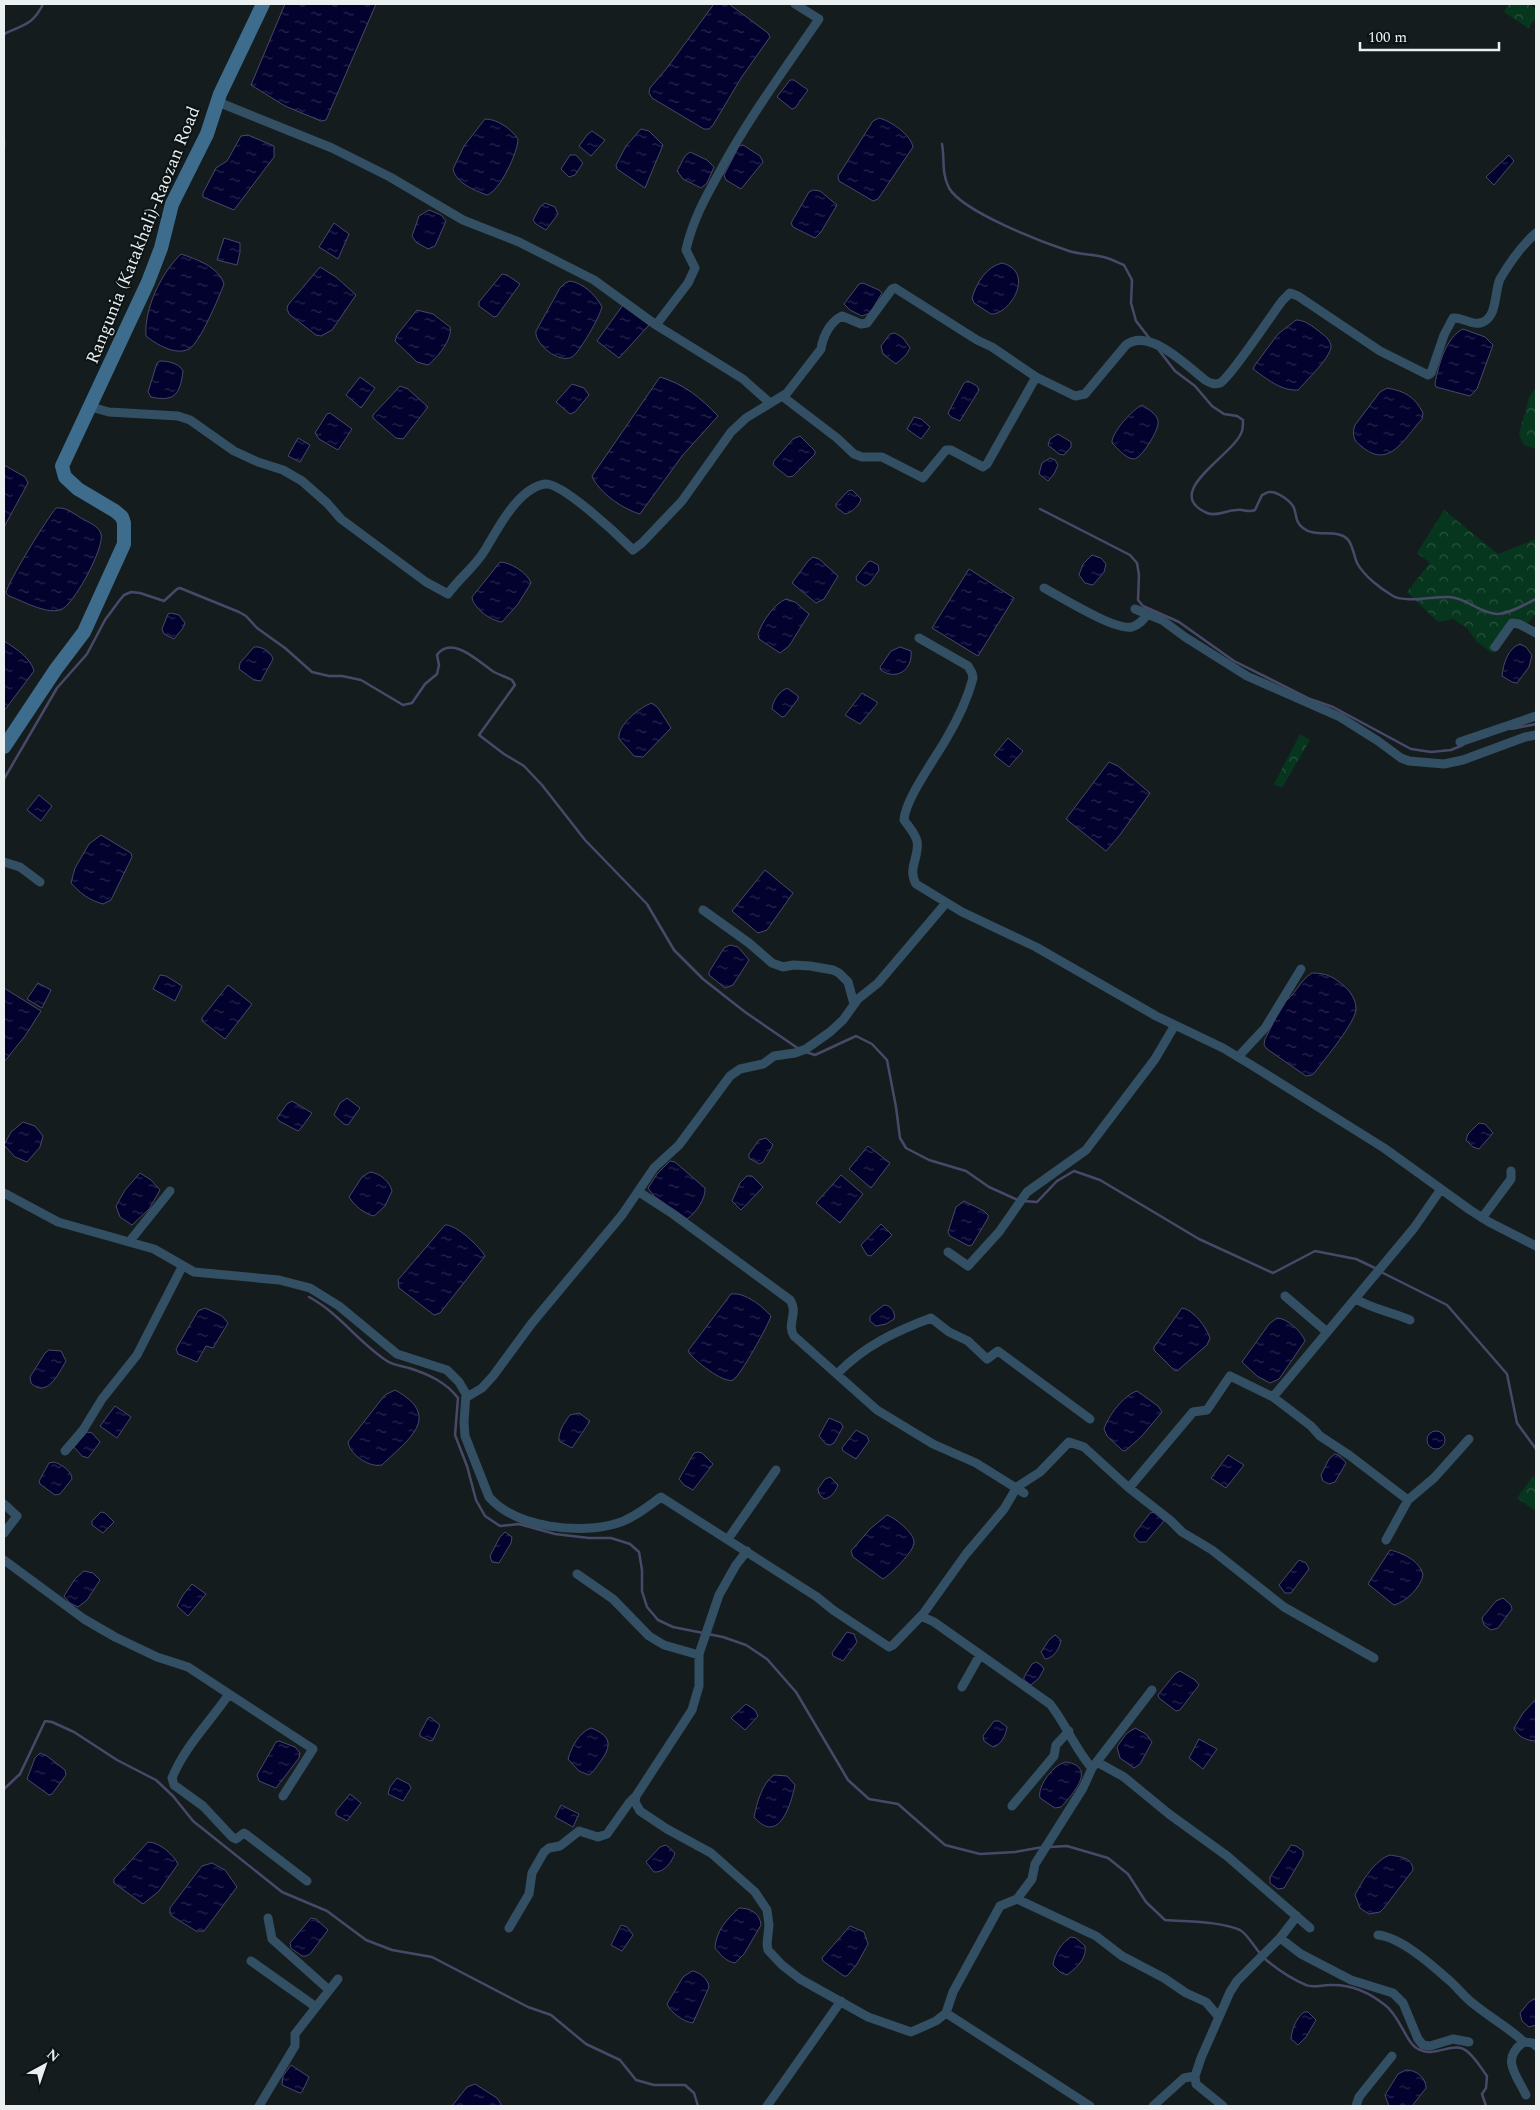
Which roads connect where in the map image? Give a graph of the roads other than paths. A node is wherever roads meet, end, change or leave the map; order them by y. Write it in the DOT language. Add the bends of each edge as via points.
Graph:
graph roads {
  1 [pos="263,4"];
  2 [pos="795,4"];
  3 [pos="218,102"];
  4 [pos="1536,233"];
  5 [pos="656,325"];
  6 [pos="1036,377"];
  7 [pos="782,396"];
  8 [pos="770,404"];
  9 [pos="91,407"];
  10 [pos="1044,588"];
  11 [pos="1135,609"];
  12 [pos="1147,615"];
  13 [pos="1536,633"];
  14 [pos="919,638"];
  15 [pos="1495,646"];
  16 [pos="1536,716"];
  17 [pos="1536,735"];
  18 [pos="1460,742"];
  19 [pos="4,747"];
  20 [pos="4,862"];
  21 [pos="40,882"];
  22 [pos="946,903"];
  23 [pos="703,910"];
  24 [pos="1300,969"];
  25 [pos="854,1004"];
  26 [pos="1175,1026"];
  27 [pos="1238,1057"];
  28 [pos="1511,1171"];
  29 [pos="1441,1189"];
  30 [pos="170,1190"];
  31 [pos="639,1192"];
  32 [pos="4,1193"];
  33 [pos="1482,1218"];
  34 [pos="129,1242"];
  35 [pos="1536,1246"];
  36 [pos="948,1252"];
  37 [pos="182,1267"];
  38 [pos="1285,1296"];
  39 [pos="1356,1299"];
  40 [pos="1410,1320"];
  41 [pos="1327,1332"];
  42 [pos="837,1374"];
  43 [pos="467,1397"];
  44 [pos="1274,1397"];
  45 [pos="1090,1419"];
  46 [pos="1469,1439"];
  47 [pos="65,1452"];
  48 [pos="776,1470"];
  49 [pos="1129,1488"];
  50 [pos="1020,1491"];
  51 [pos="1408,1500"];
  52 [pos="4,1504"];
  53 [pos="4,1533"];
  54 [pos="728,1539"];
  55 [pos="1386,1540"];
  56 [pos="747,1551"];
  57 [pos="4,1560"];
  58 [pos="577,1574"];
  59 [pos="921,1616"];
  60 [pos="980,1654"];
  61 [pos="699,1655"];
  62 [pos="1374,1658"];
  63 [pos="962,1687"];
  64 [pos="1152,1690"];
  65 [pos="229,1694"];
  66 [pos="1068,1731"];
  67 [pos="1095,1765"];
  68 [pos="283,1796"];
  69 [pos="636,1796"];
  70 [pos="1012,1806"];
  71 [pos="307,1881"];
  72 [pos="1017,1899"];
  73 [pos="1297,1916"];
  74 [pos="268,1918"];
  75 [pos="509,1928"];
  76 [pos="1310,1928"];
  77 [pos="1378,1935"];
  78 [pos="1280,1938"];
  79 [pos="251,1961"];
  80 [pos="338,1979"];
  81 [pos="330,1990"];
  82 [pos="841,2001"];
  83 [pos="316,2008"];
  84 [pos="946,2013"];
  85 [pos="1218,2016"];
  86 [pos="1469,2042"];
  87 [pos="1532,2043"];
  88 [pos="1392,2056"];
  89 [pos="1195,2076"];
  90 [pos="1526,2095"];
  91 [pos="259,2106"];
  92 [pos="767,2106"];
  93 [pos="1090,2106"];
  94 [pos="1153,2106"];
  95 [pos="1223,2106"];
  96 [pos="1356,2106"];
  1 -- 3 [label="main road, Rangunia (Katakhali)-Raozan Road"];
  2 -- 5 [label="street" via="819,19 751,116 709,192 696,217 686,250 695,268"];
  3 -- 5 [label="street" via="332,148 463,220 519,242 585,275"];
  3 -- 9 [label="main road, Rangunia (Katakhali)-Raozan Road" via="207,134 172,204 148,282"];
  4 -- 6 [label="street" via="1518,251 1500,280 1495,306 1485,320 1475,323 1453,318 1428,374 1386,354 1290,293 1223,382 1212,384 1168,351 1142,339 1132,340 1126,345 1082,395 1075,396"];
  5 -- 8 [label="street" via="742,379"];
  6 -- 7 [label="street" via="895,288 866,323 842,316 835,320 821,349"];
  6 -- 7 [label="street" via="987,464 983,467 946,450 923,478 882,457 854,454"];
  7 -- 8 [label="street"];
  8 -- 9 [label="street" via="746,418 731,432 682,501 633,550 580,504 545,484 516,503 493,533 480,558 448,594 426,582 341,519 302,481 234,450 190,420 178,416 109,412"];
  9 -- 19 [label="main road, Rangunia (Katakhali)-Raozan Road" via="64,459 63,474 78,489 122,517 124,544 84,632"];
  10 -- 12 [label="street" via="1098,617 1125,627 1140,623"];
  11 -- 12 [label="street"];
  12 -- 17 [label="street" via="1162,620 1247,676 1340,718 1409,761 1453,762"];
  13 -- 15 [label="street" via="1512,623"];
  14 -- 22 [label="street" via="968,666 972,674 961,713 904,816 917,842 918,852 912,872 914,881"];
  16 -- 18 [label="street"];
  20 -- 21 [label="street" via="20,867"];
  22 -- 25 [label="street" via="878,983"];
  22 -- 26 [label="street" via="1029,944"];
  23 -- 25 [label="street" via="772,963 783,968 810,966 839,973 848,982"];
  24 -- 27 [label="street" via="1264,1028"];
  25 -- 31 [label="street" via="843,1020 806,1049 774,1056 763,1064 740,1069 730,1076 679,1145 654,1168"];
  26 -- 27 [label="street"];
  26 -- 36 [label="street" via="1086,1150 1027,1192 1000,1232 968,1266"];
  27 -- 29 [label="street" via="1350,1126"];
  28 -- 33 [label="street" via="1511,1179"];
  29 -- 33 [label="street"];
  29 -- 39 [label="street"];
  30 -- 34 [label="street"];
  31 -- 42 [label="street" via="790,1300 794,1309 790,1328 794,1336"];
  31 -- 43 [label="street" via="493,1376"];
  32 -- 34 [label="street" via="58,1222"];
  33 -- 35 [label="street"];
  34 -- 37 [label="street" via="154,1249"];
  37 -- 43 [label="street" via="194,1272 279,1280 310,1288 339,1306 397,1354 447,1370"];
  37 -- 47 [label="street" via="137,1355"];
  38 -- 41 [label="street"];
  39 -- 40 [label="street" via="1367,1306 1388,1310"];
  39 -- 41 [label="street"];
  41 -- 44 [label="street"];
  42 -- 45 [label="street" via="862,1351 931,1318 988,1358 998,1351"];
  42 -- 50 [label="street" via="887,1417 933,1444 976,1463"];
  43 -- 54 [label="street" via="464,1427 468,1447 489,1497 511,1514 548,1525 599,1528 639,1513 661,1496"];
  44 -- 49 [label="street" via="1230,1376 1207,1410 1193,1412"];
  44 -- 51 [label="street" via="1320,1436"];
  46 -- 51 [label="street" via="1434,1478"];
  48 -- 54 [label="street"];
  49 -- 50 [label="street" via="1084,1447 1069,1442 1040,1472 1020,1484"];
  49 -- 62 [label="street" via="1186,1535 1212,1550 1284,1607"];
  50 -- 59 [label="street" via="966,1554"];
  51 -- 55 [label="street"];
  52 -- 53 [label="street" via="17,1516"];
  54 -- 56 [label="street"];
  56 -- 59 [label="street" via="889,1647"];
  56 -- 61 [label="street" via="719,1595"];
  57 -- 65 [label="street" via="115,1637 157,1657 188,1667"];
  58 -- 61 [label="street" via="613,1599 649,1636"];
  59 -- 60 [label="street"];
  60 -- 63 [label="street"];
  60 -- 66 [label="street" via="1050,1704"];
  61 -- 69 [label="street" via="699,1686 692,1710"];
  64 -- 67 [label="street"];
  65 -- 68 [label="street" via="313,1749"];
  65 -- 71 [label="street" via="182,1760 172,1778 174,1785 203,1806 236,1839 244,1833"];
  66 -- 67 [label="street" via="1083,1758"];
  66 -- 70 [label="street" via="1056,1745 1054,1756"];
  67 -- 72 [label="street" via="1035,1864 1032,1879"];
  67 -- 73 [label="street" via="1124,1777 1227,1856"];
  69 -- 75 [label="street" via="607,1834 598,1837 579,1831 560,1846 544,1852 532,1873 525,1903"];
  69 -- 82 [label="street" via="640,1812 711,1853 755,1892 767,1910 768,1950 782,1965 800,1979"];
  72 -- 84 [label="street" via="1000,1906 953,1992"];
  72 -- 85 [label="street" via="1096,1936 1122,1956 1206,2002"];
  73 -- 76 [label="street"];
  73 -- 78 [label="street"];
  74 -- 81 [label="street" via="272,1939"];
  77 -- 87 [label="street" via="1390,1938 1409,1950 1450,1981 1473,2004"];
  78 -- 85 [label="street" via="1237,1981"];
  78 -- 86 [label="street" via="1301,1954 1350,1980 1393,1993 1403,2003 1418,2039 1424,2044 1430,2046 1453,2039"];
  79 -- 83 [label="street"];
  80 -- 81 [label="street"];
  81 -- 83 [label="street"];
  82 -- 84 [label="street" via="868,2017 910,2032"];
  82 -- 92 [label="street"];
  83 -- 91 [label="street" via="295,2034 295,2046"];
  84 -- 93 [label="street"];
  85 -- 89 [label="street"];
  87 -- 90 [label="street" via="1517,2048 1510,2063"];
  88 -- 96 [label="street" via="1358,2097"];
  89 -- 94 [label="street" via="1184,2078"];
  89 -- 95 [label="street" via="1196,2084"];
}
